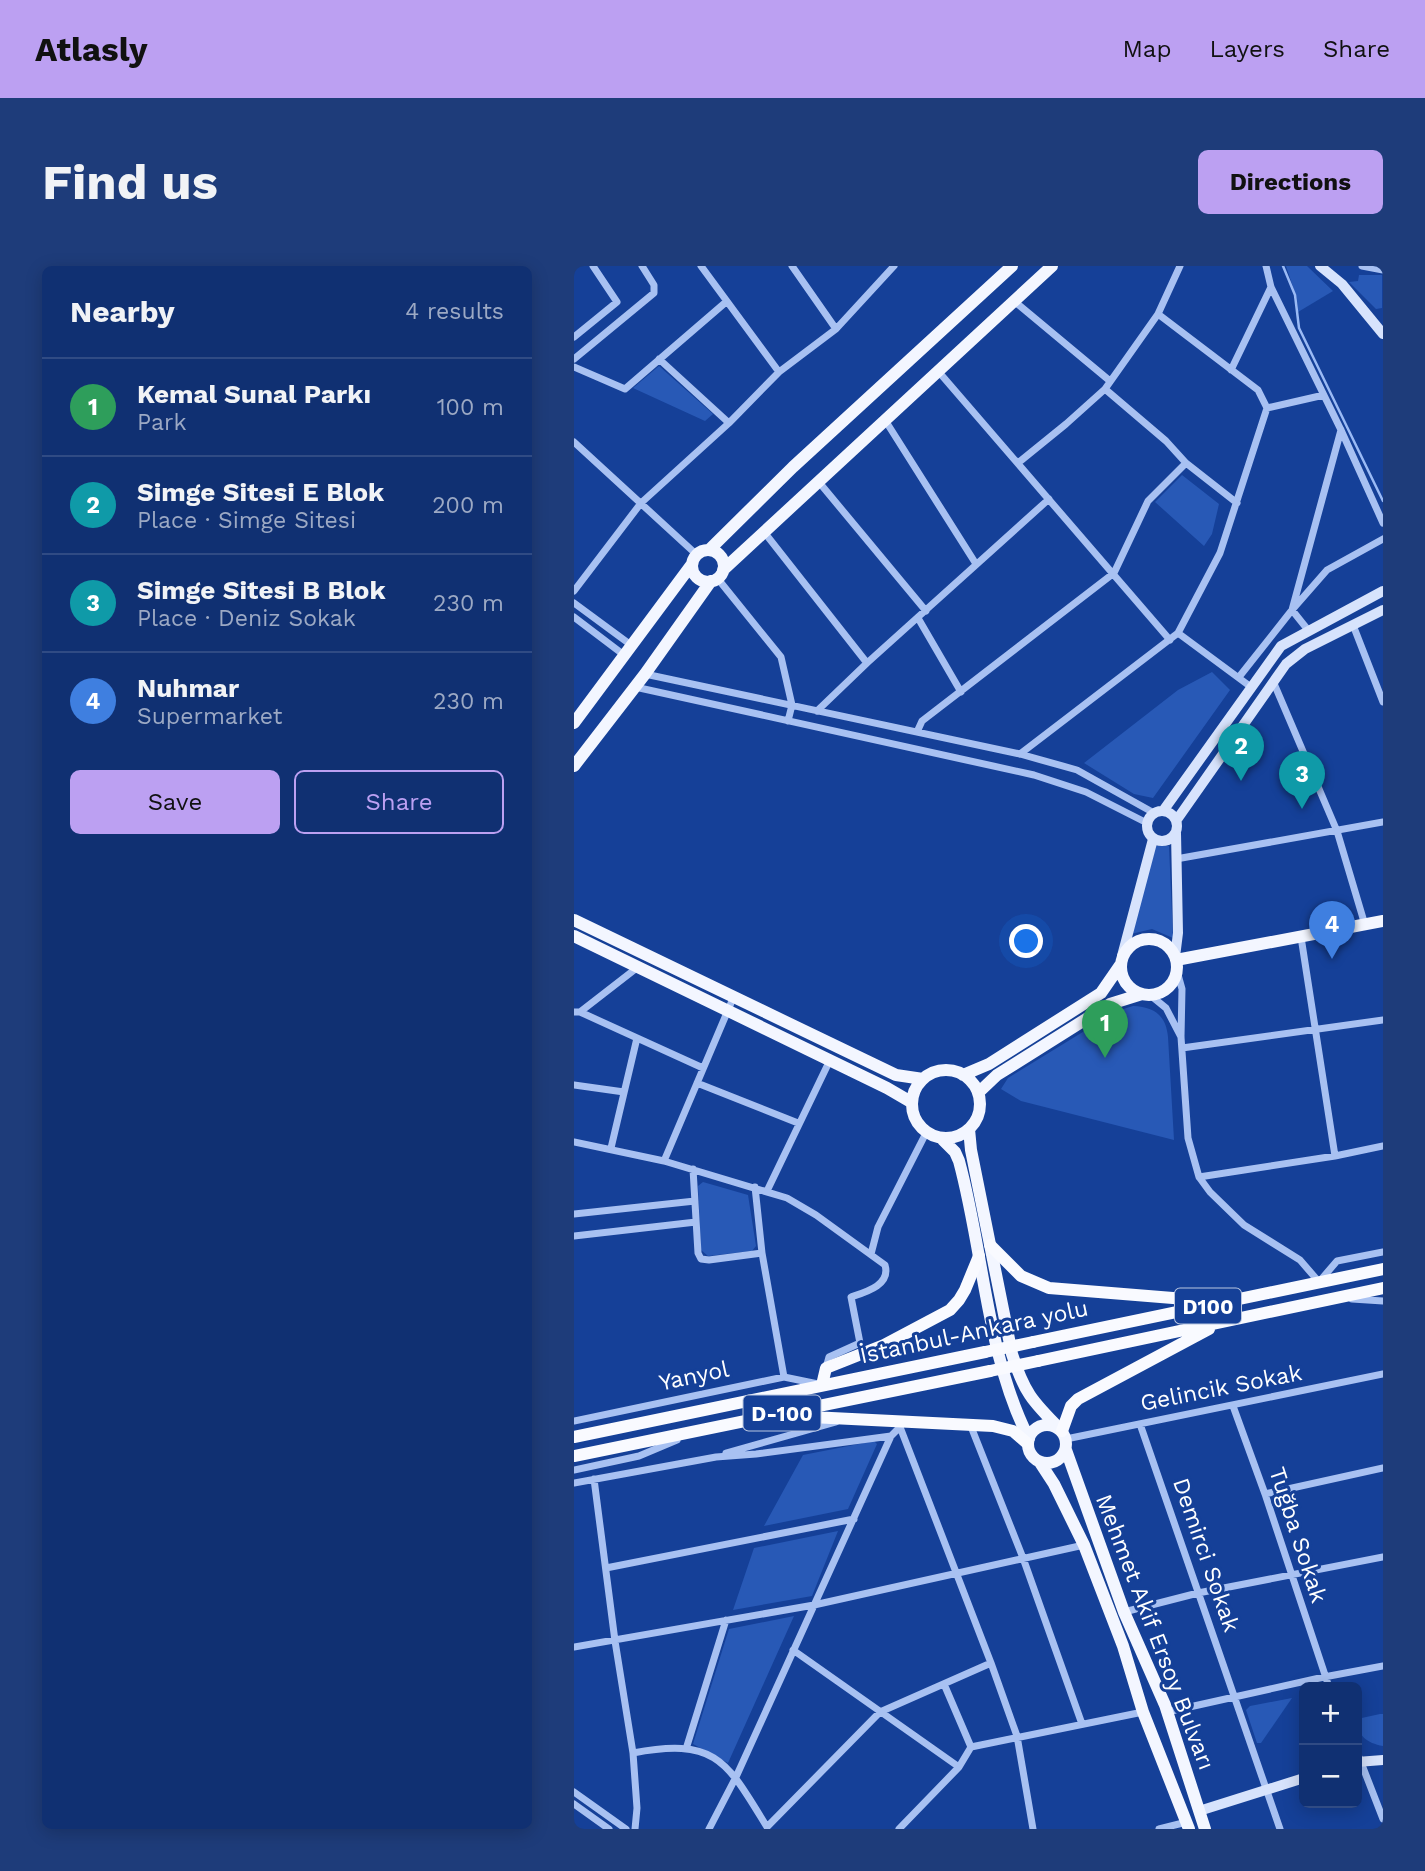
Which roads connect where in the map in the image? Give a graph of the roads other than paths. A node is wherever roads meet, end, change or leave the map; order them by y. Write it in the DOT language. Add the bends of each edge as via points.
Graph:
graph roads {
  1 [pos="593,266"];
  2 [pos="642,266"];
  3 [pos="701,266"];
  4 [pos="792,266"];
  5 [pos="894,266"];
  6 [pos="1012,266"];
  7 [pos="1052,266"];
  8 [pos="1181,266"];
  9 [pos="1266,266"];
  10 [pos="1320,266"];
  11 [pos="1362,266"];
  12 [pos="1383,270"];
  13 [pos="1271,287"];
  14 [pos="1014,301"];
  15 [pos="617,302"];
  16 [pos="726,302"];
  17 [pos="1158,314"];
  18 [pos="626,315"];
  19 [pos="1379,320"];
  20 [pos="836,329"];
  21 [pos="1383,334"];
  22 [pos="574,337"];
  23 [pos="574,359"];
  24 [pos="659,359"];
  25 [pos="574,367"];
  26 [pos="1231,370"];
  27 [pos="938,371"];
  28 [pos="779,372"];
  29 [pos="1110,381"];
  30 [pos="1105,389"];
  31 [pos="1324,395"];
  32 [pos="1267,408"];
  33 [pos="885,420"];
  34 [pos="729,424"];
  35 [pos="1342,430"];
  36 [pos="574,443"];
  37 [pos="1018,463"];
  38 [pos="1186,463"];
  39 [pos="818,481"];
  40 [pos="1049,499"];
  41 [pos="641,503"];
  42 [pos="1237,503"];
  43 [pos="1383,523"];
  44 [pos="764,532"];
  45 [pos="1383,539"];
  46 [pos="699,556"];
  47 [pos="975,564"];
  48 [pos="1114,573"];
  49 [pos="717,577"];
  50 [pos="574,591"];
  51 [pos="1383,592"];
  52 [pos="574,603"];
  53 [pos="1292,610"];
  54 [pos="1383,610"];
  55 [pos="926,611"];
  56 [pos="574,618"];
  57 [pos="918,618"];
  58 [pos="1353,625"];
  59 [pos="1308,630"];
  60 [pos="1178,633"];
  61 [pos="1170,640"];
  62 [pos="627,650"];
  63 [pos="867,663"];
  64 [pos="645,674"];
  65 [pos="1239,677"];
  66 [pos="1273,681"];
  67 [pos="635,687"];
  68 [pos="1251,687"];
  69 [pos="961,692"];
  70 [pos="1383,702"];
  71 [pos="792,705"];
  72 [pos="817,711"];
  73 [pos="788,721"];
  74 [pos="574,723"];
  75 [pos="917,732"];
  76 [pos="1020,754"];
  77 [pos="574,766"];
  78 [pos="1159,812"];
  79 [pos="1176,821"];
  80 [pos="1383,822"];
  81 [pos="1147,823"];
  82 [pos="1337,831"];
  83 [pos="1176,833"];
  84 [pos="1153,839"];
  85 [pos="1176,859"];
  86 [pos="574,919"];
  87 [pos="1383,921"];
  88 [pos="1365,925"];
  89 [pos="574,936"];
  90 [pos="1301,937"];
  91 [pos="1122,960"];
  92 [pos="1176,963"];
  93 [pos="638,967"];
  94 [pos="1146,994"];
  95 [pos="734,996"];
  96 [pos="729,1010"];
  97 [pos="577,1012"];
  98 [pos="1383,1020"];
  99 [pos="1315,1029"];
  100 [pos="1181,1037"];
  101 [pos="637,1038"];
  102 [pos="1182,1048"];
  103 [pos="830,1060"];
  104 [pos="703,1068"];
  105 [pos="963,1075"];
  106 [pos="923,1079"];
  107 [pos="697,1083"];
  108 [pos="574,1085"];
  109 [pos="624,1092"];
  110 [pos="978,1093"];
  111 [pos="911,1102"];
  112 [pos="798,1123"];
  113 [pos="970,1129"];
  114 [pos="926,1133"];
  115 [pos="943,1139"];
  116 [pos="574,1142"];
  117 [pos="1383,1146"];
  118 [pos="611,1148"];
  119 [pos="1335,1156"];
  120 [pos="664,1161"];
  121 [pos="692,1169"];
  122 [pos="1199,1177"];
  123 [pos="755,1187"];
  124 [pos="767,1191"];
  125 [pos="695,1201"];
  126 [pos="574,1214"];
  127 [pos="696,1222"];
  128 [pos="574,1236"];
  129 [pos="990,1245"];
  130 [pos="1383,1252"];
  131 [pos="762,1253"];
  132 [pos="872,1254"];
  133 [pos="979,1256"];
  134 [pos="1383,1269"];
  135 [pos="1319,1282"];
  136 [pos="1383,1288"];
  137 [pos="1334,1298"];
  138 [pos="1383,1301"];
  139 [pos="1224,1302"];
  140 [pos="1224,1321"];
  141 [pos="985,1352"];
  142 [pos="827,1368"];
  143 [pos="990,1371"];
  144 [pos="1383,1374"];
  145 [pos="784,1377"];
  146 [pos="822,1385"];
  147 [pos="1233,1406"];
  148 [pos="770,1415"];
  149 [pos="852,1418"];
  150 [pos="574,1421"];
  151 [pos="900,1424"];
  152 [pos="970,1424"];
  153 [pos="1140,1424"];
  154 [pos="702,1429"];
  155 [pos="891,1436"];
  156 [pos="574,1437"];
  157 [pos="1063,1437"];
  158 [pos="1029,1442"];
  159 [pos="574,1456"];
  160 [pos="639,1456"];
  161 [pos="716,1457"];
  162 [pos="1039,1461"];
  163 [pos="1383,1468"];
  164 [pos="574,1471"];
  165 [pos="634,1471"];
  166 [pos="1073,1473"];
  167 [pos="594,1479"];
  168 [pos="574,1483"];
  169 [pos="1054,1484"];
  170 [pos="1265,1494"];
  171 [pos="854,1519"];
  172 [pos="1084,1545"];
  173 [pos="1383,1557"];
  174 [pos="1023,1558"];
  175 [pos="606,1567"];
  176 [pos="956,1573"];
  177 [pos="1291,1575"];
  178 [pos="1198,1592"];
  179 [pos="814,1605"];
  180 [pos="1124,1612"];
  181 [pos="726,1620"];
  182 [pos="615,1641"];
  183 [pos="574,1647"];
  184 [pos="793,1650"];
  185 [pos="991,1663"];
  186 [pos="1383,1666"];
  187 [pos="1324,1677"];
  188 [pos="1326,1682"];
  189 [pos="944,1684"];
  190 [pos="1236,1698"];
  191 [pos="880,1712"];
  192 [pos="1143,1712"];
  193 [pos="1167,1712"];
  194 [pos="1082,1724"];
  195 [pos="1017,1736"];
  196 [pos="971,1747"];
  197 [pos="686,1749"];
  198 [pos="633,1753"];
  199 [pos="1362,1758"];
  200 [pos="1383,1760"];
  201 [pos="959,1767"];
  202 [pos="1362,1768"];
  203 [pos="736,1777"];
  204 [pos="1299,1780"];
  205 [pos="1267,1790"];
  206 [pos="574,1792"];
  207 [pos="574,1804"];
  208 [pos="1199,1811"];
  209 [pos="1383,1819"];
  210 [pos="1188,1826"];
  211 [pos="768,1828"];
  212 [pos="609,1829"];
  213 [pos="626,1829"];
  214 [pos="635,1829"];
  215 [pos="709,1829"];
  216 [pos="900,1829"];
  217 [pos="1033,1829"];
  218 [pos="1159,1829"];
  219 [pos="1205,1829"];
  220 [pos="1280,1829"];
  1 -- 15 [label="street"];
  2 -- 18 [label="street" via="654,291"];
  3 -- 16 [label="street"];
  4 -- 20 [label="street"];
  5 -- 20 [label="street"];
  6 -- 46 [label="main road"];
  7 -- 14 [label="main road"];
  8 -- 17 [label="street"];
  9 -- 13 [label="street"];
  10 -- 19 [label="main road"];
  11 -- 12 [label="street"];
  13 -- 26 [label="street"];
  13 -- 31 [label="street"];
  14 -- 27 [label="main road"];
  14 -- 29 [label="street"];
  15 -- 18 [label="street"];
  15 -- 22 [label="street"];
  16 -- 24 [label="street"];
  16 -- 28 [label="street"];
  17 -- 26 [label="street"];
  17 -- 29 [label="street"];
  18 -- 23 [label="street"];
  19 -- 21 [label="main road"];
  20 -- 28 [label="street"];
  24 -- 25 [label="street" via="625,389"];
  24 -- 34 [label="street"];
  26 -- 32 [label="street" via="1258,390"];
  27 -- 33 [label="main road"];
  27 -- 37 [label="street"];
  28 -- 34 [label="street"];
  29 -- 30 [label="street"];
  30 -- 37 [label="street"];
  30 -- 38 [label="street"];
  31 -- 32 [label="street"];
  31 -- 35 [label="street"];
  32 -- 42 [label="street"];
  33 -- 39 [label="main road"];
  33 -- 47 [label="street"];
  34 -- 41 [label="street"];
  35 -- 43 [label="street"];
  35 -- 53 [label="street"];
  36 -- 41 [label="street"];
  37 -- 40 [label="street"];
  38 -- 42 [label="street"];
  38 -- 48 [label="street" via="1147,501"];
  39 -- 44 [label="main road"];
  39 -- 55 [label="street"];
  40 -- 47 [label="street"];
  40 -- 48 [label="street"];
  41 -- 46 [label="street"];
  41 -- 50 [label="street"];
  42 -- 60 [label="street" via="1220,553"];
  44 -- 49 [label="main road"];
  44 -- 63 [label="street"];
  45 -- 53 [label="street" via="1327,570"];
  46 -- 49 [label="main road" via="720,556"];
  46 -- 49 [label="main road" via="692,570 698,578"];
  46 -- 62 [label="main road"];
  47 -- 55 [label="street"];
  48 -- 61 [label="street"];
  48 -- 69 [label="street"];
  49 -- 64 [label="main road"];
  49 -- 71 [label="street" via="781,657"];
  51 -- 59 [label="main road"];
  52 -- 62 [label="street"];
  53 -- 59 [label="street"];
  53 -- 65 [label="street"];
  54 -- 58 [label="main road"];
  55 -- 57 [label="street"];
  56 -- 62 [label="street"];
  57 -- 63 [label="street"];
  57 -- 69 [label="street"];
  58 -- 66 [label="main road" via="1296,655"];
  58 -- 70 [label="street"];
  59 -- 68 [label="main road" via="1281,646"];
  60 -- 61 [label="street"];
  60 -- 65 [label="street"];
  61 -- 76 [label="street"];
  62 -- 74 [label="main road"];
  63 -- 72 [label="street"];
  64 -- 67 [label="main road"];
  64 -- 71 [label="street"];
  65 -- 68 [label="street"];
  66 -- 79 [label="main road"];
  66 -- 82 [label="street"];
  67 -- 73 [label="street"];
  67 -- 77 [label="main road"];
  68 -- 78 [label="main road"];
  69 -- 75 [label="street" via="922,721"];
  71 -- 72 [label="street"];
  71 -- 73 [label="street"];
  72 -- 75 [label="street"];
  73 -- 81 [label="street" via="1064,784"];
  75 -- 76 [label="street"];
  76 -- 78 [label="street" via="1077,770"];
  78 -- 79 [label="main road" via="1171,814"];
  78 -- 81 [label="main road"];
  79 -- 83 [label="main road"];
  80 -- 82 [label="street"];
  81 -- 84 [label="main road"];
  82 -- 85 [label="street"];
  82 -- 88 [label="street"];
  83 -- 84 [label="main road" via="1166,841"];
  83 -- 85 [label="main road"];
  84 -- 91 [label="main road"];
  85 -- 92 [label="main road"];
  86 -- 95 [label="main road"];
  87 -- 88 [label="main road"];
  88 -- 90 [label="main road"];
  89 -- 93 [label="main road"];
  90 -- 92 [label="main road"];
  90 -- 99 [label="street"];
  91 -- 92 [label="main road" via="1132,944 1147,938 1166,944"];
  91 -- 94 [label="main road" via="1124,980"];
  91 -- 105 [label="main road" via="1101,993 989,1064"];
  92 -- 94 [label="main road" via="1168,987"];
  92 -- 100 [label="street" via="1182,989"];
  93 -- 96 [label="main road"];
  93 -- 97 [label="street"];
  94 -- 100 [label="street" via="1166,1008"];
  94 -- 110 [label="main road" via="1110,1004 997,1075"];
  95 -- 96 [label="street"];
  95 -- 106 [label="main road" via="895,1076"];
  96 -- 103 [label="main road"];
  96 -- 104 [label="street"];
  97 -- 101 [label="street"];
  98 -- 99 [label="street"];
  99 -- 102 [label="street"];
  99 -- 119 [label="street"];
  100 -- 102 [label="street"];
  101 -- 104 [label="street"];
  101 -- 109 [label="street"];
  102 -- 122 [label="street" via="1188,1138"];
  103 -- 111 [label="main road"];
  103 -- 112 [label="street"];
  104 -- 107 [label="street"];
  105 -- 106 [label="main road" via="944,1070"];
  105 -- 110 [label="main road"];
  106 -- 111 [label="main road"];
  107 -- 112 [label="street"];
  107 -- 120 [label="street"];
  108 -- 109 [label="street"];
  109 -- 118 [label="street"];
  110 -- 113 [label="main road" via="978,1116"];
  111 -- 114 [label="main road" via="916,1122"];
  112 -- 124 [label="street"];
  113 -- 115 [label="main road"];
  113 -- 129 [label="main road"];
  114 -- 115 [label="main road"];
  114 -- 132 [label="street" via="878,1227"];
  115 -- 133 [label="main road" via="959,1161"];
  116 -- 118 [label="street"];
  117 -- 119 [label="street"];
  118 -- 120 [label="street"];
  119 -- 122 [label="street"];
  120 -- 121 [label="street"];
  121 -- 123 [label="street"];
  121 -- 125 [label="street"];
  122 -- 135 [label="street" via="1244,1225 1300,1260"];
  123 -- 124 [label="street"];
  123 -- 131 [label="street"];
  124 -- 132 [label="street" via="817,1215"];
  125 -- 126 [label="street"];
  125 -- 127 [label="street"];
  127 -- 128 [label="street"];
  127 -- 131 [label="street" via="701,1259"];
  129 -- 139 [label="highway" via="1021,1276 1049,1287"];
  129 -- 157 [label="main road" via="1021,1384"];
  130 -- 135 [label="street" via="1337,1262"];
  131 -- 145 [label="street"];
  132 -- 142 [label="street" via="887,1273 877,1286 851,1297 860,1343 829,1357"];
  133 -- 142 [label="highway" via="965,1290 950,1310 884,1345"];
  133 -- 158 [label="main road" via="1000,1358"];
  134 -- 135 [label="highway, İstanbul-Ankara yolu / D100"];
  135 -- 139 [label="highway, İstanbul-Ankara yolu / D100"];
  136 -- 137 [label="highway, D100"];
  137 -- 138 [label="street"];
  137 -- 140 [label="highway, D100"];
  139 -- 141 [label="highway, İstanbul-Ankara yolu / D100, bridge"];
  140 -- 143 [label="highway, İstanbul-Ankara yolu / D100, bridge"];
  140 -- 157 [label="highway" via="1078,1399 1070,1406"];
  141 -- 146 [label="highway, İstanbul-Ankara yolu / D-100"];
  142 -- 146 [label="highway"];
  143 -- 148 [label="highway, D-100"];
  144 -- 147 [label="street, Gelincik Sokak"];
  145 -- 146 [label="street, Yanyol"];
  145 -- 150 [label="street, Yanyol"];
  146 -- 156 [label="highway, İstanbul-Ankara yolu / D-100"];
  147 -- 153 [label="street, Gelincik Sokak"];
  147 -- 170 [label="street, Tuğba Sokak"];
  148 -- 149 [label="highway"];
  148 -- 154 [label="highway, D-100"];
  149 -- 151 [label="highway"];
  149 -- 161 [label="street"];
  151 -- 152 [label="highway"];
  151 -- 155 [label="street"];
  151 -- 176 [label="street"];
  152 -- 158 [label="highway" via="1008,1429"];
  152 -- 174 [label="street"];
  153 -- 157 [label="street, Gelincik Sokak"];
  153 -- 178 [label="street, Demirci Sokak"];
  154 -- 159 [label="highway, D-100"];
  154 -- 160 [label="street"];
  155 -- 161 [label="street"];
  155 -- 171 [label="street"];
  157 -- 158 [label="main road" via="1051,1425 1041,1426"];
  157 -- 162 [label="main road" via="1055,1462"];
  157 -- 166 [label="main road, Mehmet Akif Ersoy Bulvarı"];
  158 -- 162 [label="main road" via="1030,1452"];
  160 -- 164 [label="street"];
  160 -- 165 [label="street"];
  161 -- 165 [label="street"];
  162 -- 169 [label="main road, Mehmet Akif Ersoy Bulvarı"];
  163 -- 170 [label="street"];
  164 -- 167 [label="street"];
  165 -- 167 [label="street"];
  166 -- 169 [label="main road" via="1060,1476"];
  166 -- 180 [label="main road, Mehmet Akif Ersoy Bulvarı"];
  167 -- 168 [label="street"];
  167 -- 175 [label="street"];
  169 -- 172 [label="main road, Mehmet Akif Ersoy Bulvarı"];
  170 -- 177 [label="street, Tuğba Sokak"];
  171 -- 175 [label="street"];
  171 -- 179 [label="street"];
  172 -- 174 [label="street"];
  172 -- 192 [label="main road, Mehmet Akif Ersoy Bulvarı"];
  173 -- 177 [label="street"];
  174 -- 176 [label="street"];
  174 -- 194 [label="street"];
  175 -- 182 [label="street"];
  176 -- 179 [label="street"];
  176 -- 185 [label="street"];
  177 -- 178 [label="street"];
  177 -- 187 [label="street, Tuğba Sokak"];
  178 -- 180 [label="street"];
  178 -- 190 [label="street, Demirci Sokak"];
  179 -- 181 [label="street"];
  179 -- 184 [label="street"];
  180 -- 193 [label="main road, Mehmet Akif Ersoy Bulvarı"];
  181 -- 182 [label="street"];
  181 -- 197 [label="street"];
  182 -- 183 [label="street"];
  182 -- 198 [label="street"];
  184 -- 191 [label="street"];
  184 -- 203 [label="street"];
  185 -- 189 [label="street"];
  185 -- 195 [label="street"];
  186 -- 187 [label="street"];
  187 -- 188 [label="street, Tuğba Sokak"];
  187 -- 190 [label="street"];
  189 -- 191 [label="street"];
  189 -- 196 [label="street"];
  190 -- 193 [label="street"];
  190 -- 205 [label="street, Demirci Sokak"];
  191 -- 201 [label="street"];
  191 -- 211 [label="street"];
  192 -- 194 [label="street"];
  192 -- 210 [label="main road, Mehmet Akif Ersoy Bulvarı"];
  193 -- 208 [label="main road, Mehmet Akif Ersoy Bulvarı"];
  194 -- 195 [label="street"];
  195 -- 196 [label="street"];
  195 -- 217 [label="street"];
  196 -- 201 [label="street"];
  197 -- 198 [label="street"];
  197 -- 203 [label="street" via="714,1758"];
  198 -- 214 [label="street"];
  199 -- 200 [label="main road"];
  201 -- 216 [label="street"];
  202 -- 209 [label="street"];
  203 -- 211 [label="street"];
  203 -- 215 [label="street"];
  204 -- 205 [label="main road"];
  205 -- 208 [label="main road"];
  205 -- 220 [label="street, Demirci Sokak"];
  206 -- 213 [label="street"];
  207 -- 212 [label="street"];
  208 -- 219 [label="main road, Mehmet Akif Ersoy Bulvarı"];
  210 -- 218 [label="street"];
}
